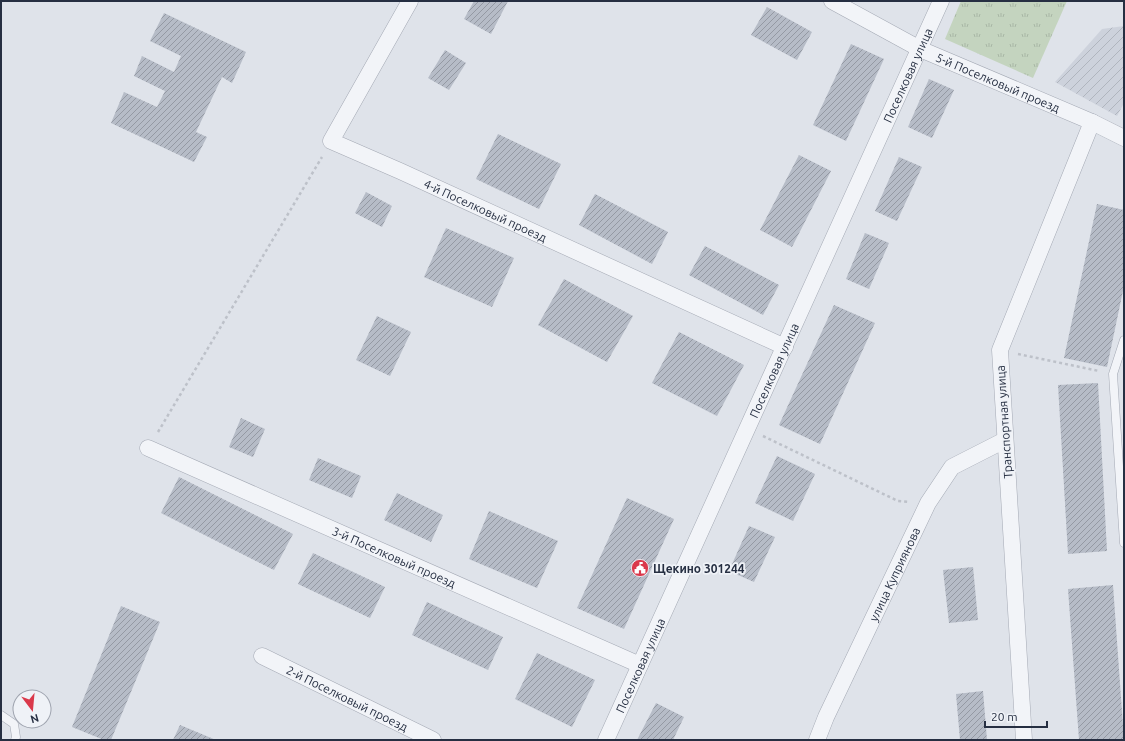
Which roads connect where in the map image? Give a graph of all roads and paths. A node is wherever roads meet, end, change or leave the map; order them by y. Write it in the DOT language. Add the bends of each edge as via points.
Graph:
graph roads {
  1 [pos="410,1"];
  2 [pos="832,1"];
  3 [pos="942,1"];
  4 [pos="920,49"];
  5 [pos="1092,122"];
  6 [pos="1124,138"];
  7 [pos="331,141"];
  8 [pos="1124,340"];
  9 [pos="785,347"];
  10 [pos="1000,350"];
  11 [pos="1113,374"];
  12 [pos="748,428"];
  13 [pos="1005,440"];
  14 [pos="148,448"];
  15 [pos="928,503"];
  16 [pos="1124,543"];
  17 [pos="262,656"];
  18 [pos="640,665"];
  19 [pos="1,715"];
  20 [pos="15,740"];
  21 [pos="433,740"];
  22 [pos="606,740"];
  23 [pos="818,740"];
  24 [pos="1024,740"];
  1 -- 7 [label="street"];
  2 -- 4 [label="street, 5-й Поселковый проезд"];
  3 -- 4 [label="street, Поселковая улица"];
  4 -- 5 [label="street, 5-й Поселковый проезд"];
  4 -- 9 [label="street, Поселковая улица"];
  5 -- 6 [label="street, 5-й Поселковый проезд"];
  5 -- 10 [label="street, Транспортная улица"];
  7 -- 9 [label="street, 4-й Поселковый проезд"];
  7 -- 14 [label="path"];
  8 -- 11 [label="lane"];
  9 -- 12 [label="street, Поселковая улица"];
  10 -- 11 [label="path"];
  10 -- 13 [label="street, Транспортная улица"];
  11 -- 16 [label="lane"];
  12 -- 15 [label="path" via="898,501"];
  12 -- 18 [label="street, Поселковая улица"];
  13 -- 15 [label="street, улица Куприянова" via="952,467"];
  13 -- 24 [label="street, Транспортная улица"];
  14 -- 18 [label="street, 3-й Поселковый проезд"];
  15 -- 23 [label="street, улица Куприянова" via="826,717"];
  17 -- 21 [label="street, 2-й Поселковый проезд"];
  18 -- 22 [label="street, Поселковая улица"];
  19 -- 20 [label="lane" via="14,724"];
}
